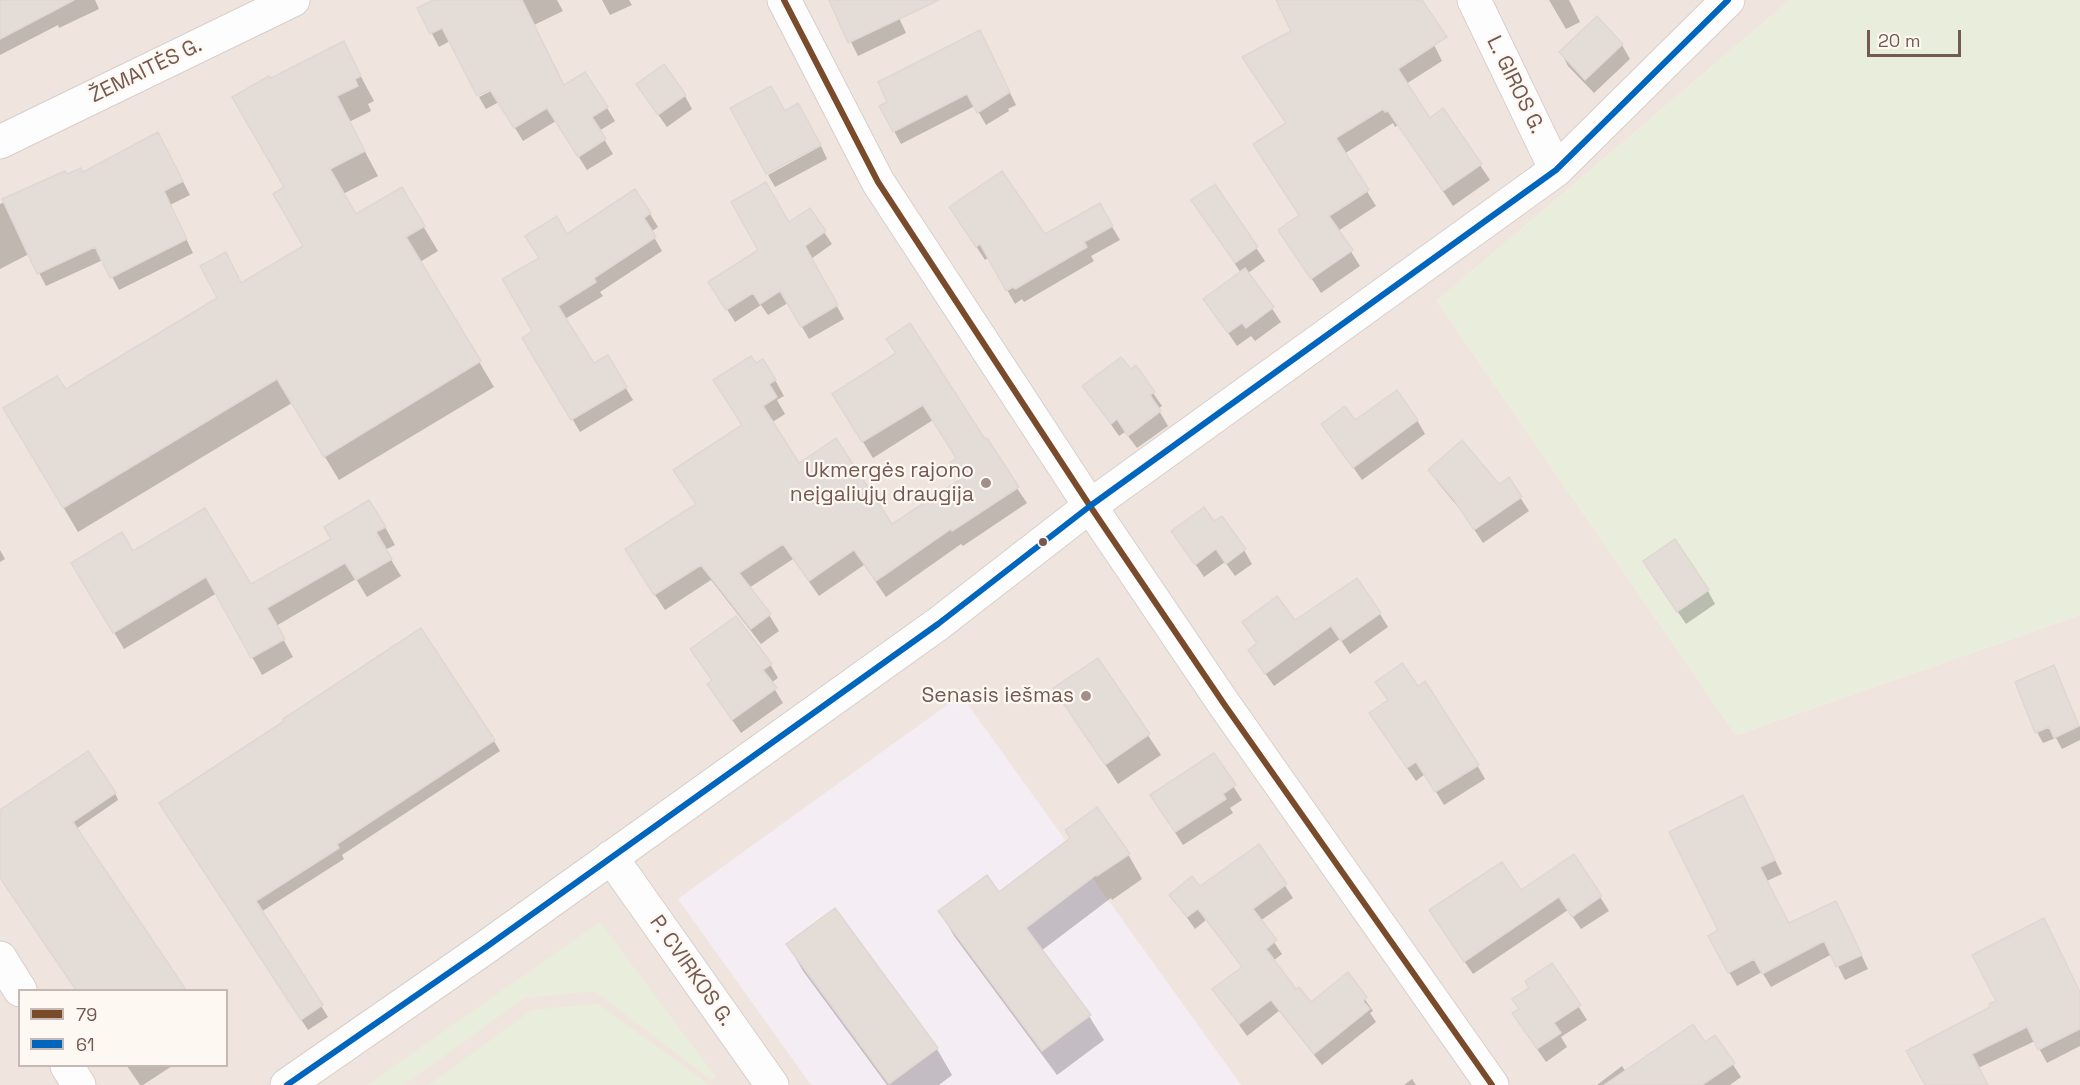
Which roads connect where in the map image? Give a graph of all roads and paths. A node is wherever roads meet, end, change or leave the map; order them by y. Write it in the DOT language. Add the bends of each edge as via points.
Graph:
graph roads {
  1 [pos="293,0"];
  2 [pos="784,0"];
  3 [pos="1474,0"];
  4 [pos="1728,0"];
  5 [pos="0,142"];
  6 [pos="1556,170"];
  7 [pos="1090,506"];
  8 [pos="611,857"];
  9 [pos="0,958"];
  10 [pos="19,989"];
  11 [pos="68,1067"];
  12 [pos="79,1085"];
  13 [pos="287,1085"];
  14 [pos="772,1085"];
  15 [pos="1492,1085"];
  1 -- 5 [label="street, ŽEMAITĖS G."];
  2 -- 7 [label="street" via="878,182"];
  3 -- 6 [label="street, L. GIROS G."];
  4 -- 6 [label="street"];
  6 -- 7 [label="street"];
  7 -- 8 [label="street" via="938,624"];
  7 -- 15 [label="street"];
  8 -- 13 [label="street"];
  8 -- 14 [label="street, P. CVIRKOS G."];
  9 -- 10 [label="street"];
  11 -- 12 [label="street"];
}
